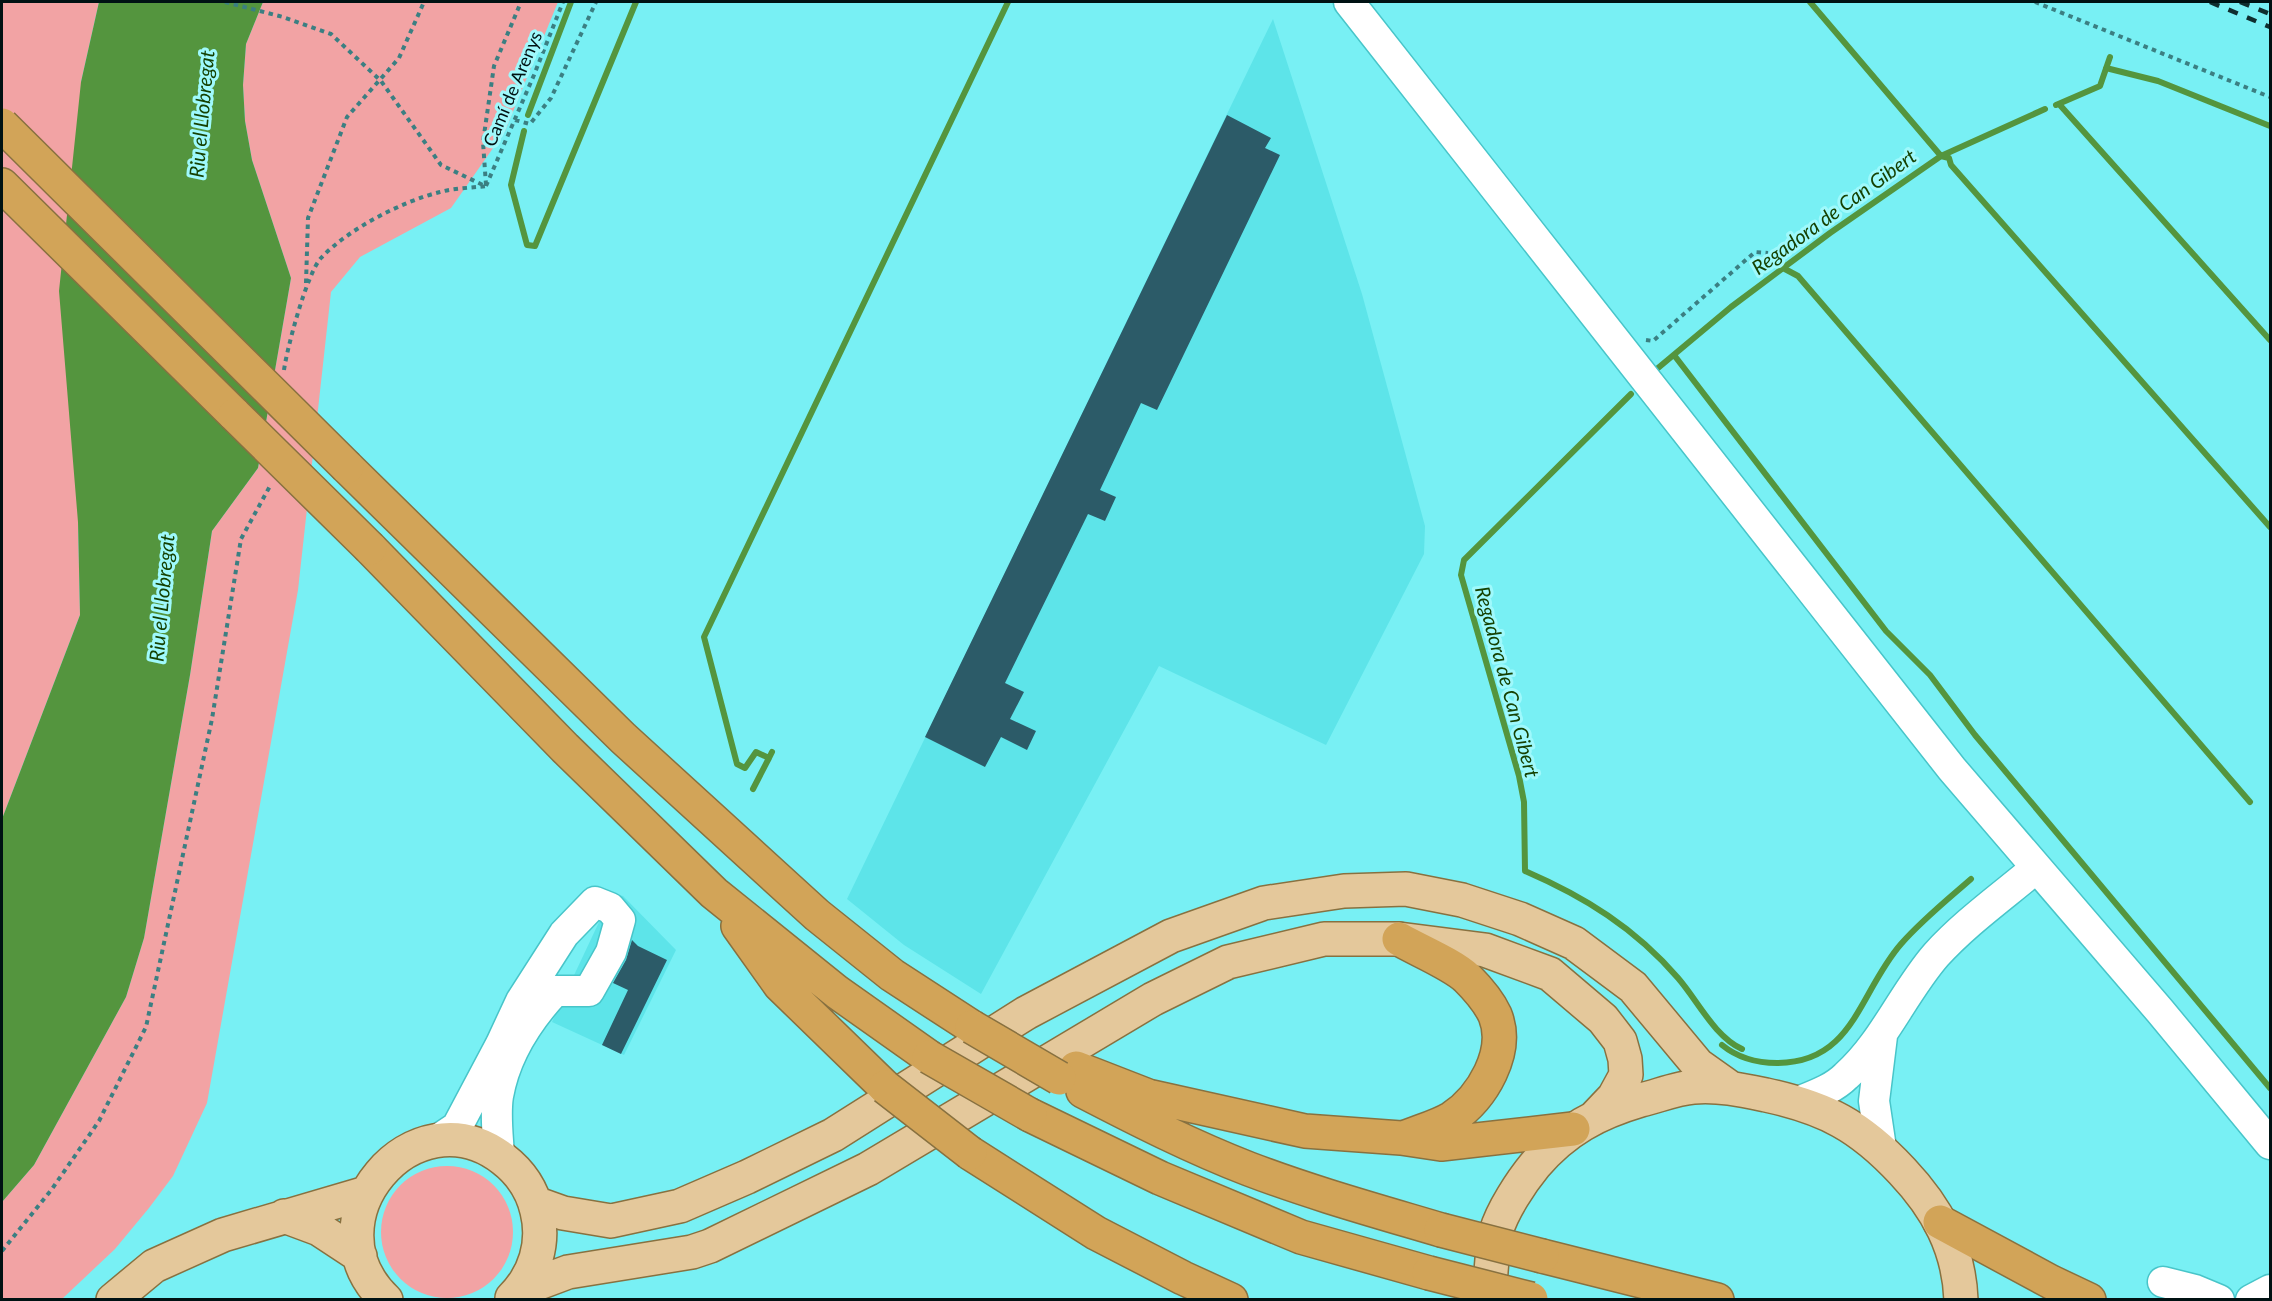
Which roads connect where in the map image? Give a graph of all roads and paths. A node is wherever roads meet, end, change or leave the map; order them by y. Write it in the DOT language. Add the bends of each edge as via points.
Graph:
graph roads {
  1 [pos="225,2"];
  2 [pos="424,2"];
  3 [pos="521,2"];
  4 [pos="563,2"];
  5 [pos="596,2"];
  6 [pos="1349,2"];
  7 [pos="2035,2"];
  8 [pos="381,81"];
  9 [pos="2271,97"];
  10 [pos="514,120"];
  11 [pos="2,125"];
  12 [pos="2,184"];
  13 [pos="486,186"];
  14 [pos="1768,253"];
  15 [pos="306,286"];
  16 [pos="1610,334"];
  17 [pos="284,377"];
  18 [pos="272,484"];
  19 [pos="2036,868"];
  20 [pos="714,893"];
  21 [pos="1399,939"];
  22 [pos="1882,1036"];
  23 [pos="1068,1073"];
  24 [pos="1729,1087"];
  25 [pos="1798,1102"];
  26 [pos="1584,1123"];
  27 [pos="1401,1138"];
  28 [pos="436,1141"];
  29 [pos="2271,1144"];
  30 [pos="1881,1148"];
  31 [pos="500,1156"];
  32 [pos="366,1193"];
  33 [pos="536,1203"];
  34 [pos="284,1216"];
  35 [pos="1940,1222"];
  36 [pos="2,1251"];
  37 [pos="2163,1282"];
  38 [pos="371,1283"];
  39 [pos="2271,1290"];
  40 [pos="515,1295"];
  41 [pos="113,1299"];
  42 [pos="1231,1299"];
  43 [pos="1489,1299"];
  44 [pos="1533,1299"];
  45 [pos="1717,1299"];
  46 [pos="1960,1299"];
  47 [pos="2089,1299"];
  48 [pos="2219,1299"];
  49 [pos="2251,1299"];
  1 -- 8 [label="path" via="331,34"];
  2 -- 8 [label="path" via="399,58"];
  3 -- 13 [label="path" via="494,66 483,142"];
  4 -- 10 [label="path, Camí de Arenys"];
  5 -- 10 [label="path" via="550,98 530,124"];
  6 -- 16 [label="street"];
  7 -- 9 [label="path"];
  8 -- 13 [label="path" via="441,165"];
  8 -- 15 [label="path" via="347,117 308,218"];
  10 -- 13 [label="path, Camí de Arenys"];
  11 -- 23 [label="highway, bridge" via="623,738 817,915 892,975"];
  12 -- 20 [label="highway, bridge"];
  13 -- 15 [label="path" via="441,192 389,210 354,231 320,259"];
  14 -- 16 [label="path" via="1755,252 1653,340"];
  15 -- 17 [label="path"];
  16 -- 19 [label="street" via="1952,769"];
  18 -- 36 [label="path" via="241,539 212,719 146,1027 99,1121"];
  19 -- 22 [label="street" via="1936,955"];
  19 -- 29 [label="street"];
  20 -- 42 [label="highway, bridge" via="780,985 885,1087 970,1153 1096,1233"];
  20 -- 44 [label="highway, bridge" via="837,992 929,1057 1030,1115 1160,1178 1301,1237"];
  21 -- 26 [label="main road" via="1485,951 1550,974 1603,1020 1620,1041 1626,1075 1614,1097"];
  21 -- 27 [label="highway" via="1466,977 1495,1014 1498,1029 1493,1067 1471,1103 1451,1119"];
  21 -- 40 [label="main road" via="1324,939 1228,962 1153,999 868,1169 710,1246 568,1272"];
  22 -- 25 [label="street" via="1846,1077 1826,1091"];
  22 -- 30 [label="street" via="1874,1101"];
  23 -- 27 [label="highway" via="1148,1096 1294,1129"];
  23 -- 45 [label="highway, bridge" via="1153,1127 1248,1169 1441,1230"];
  24 -- 25 [label="main road"];
  24 -- 26 [label="main road" via="1692,1087 1623,1105"];
  24 -- 33 [label="main road" via="1698,1065 1633,987 1575,943 1462,900 1406,889 1344,891 1264,903 1171,936 1026,1013 833,1135 680,1206 611,1221 563,1213"];
  25 -- 30 [label="main road" via="1843,1121"];
  26 -- 27 [label="highway" via="1441,1144"];
  26 -- 43 [label="main road" via="1546,1152 1520,1183 1496,1231"];
  28 -- 31 [label="main road" via="473,1144"];
  28 -- 31 [label="street" via="457,1127 521,1001 564,934 595,902 610,908 620,920 611,952 589,991 555,991 522,1034 507,1066 498,1096"];
  28 -- 32 [label="main road" via="394,1159"];
  30 -- 35 [label="main road" via="1923,1193"];
  31 -- 33 [label="main road" via="521,1176"];
  32 -- 34 [label="main road"];
  32 -- 38 [label="main road" via="357,1224"];
  33 -- 40 [label="main road" via="539,1243 531,1273"];
  34 -- 38 [label="main road" via="319,1229"];
  34 -- 41 [label="main road" via="174,1256 154,1266"];
  35 -- 46 [label="main road" via="1959,1273"];
  35 -- 47 [label="highway"];
  37 -- 48 [label="street"];
  39 -- 49 [label="street"];
}
